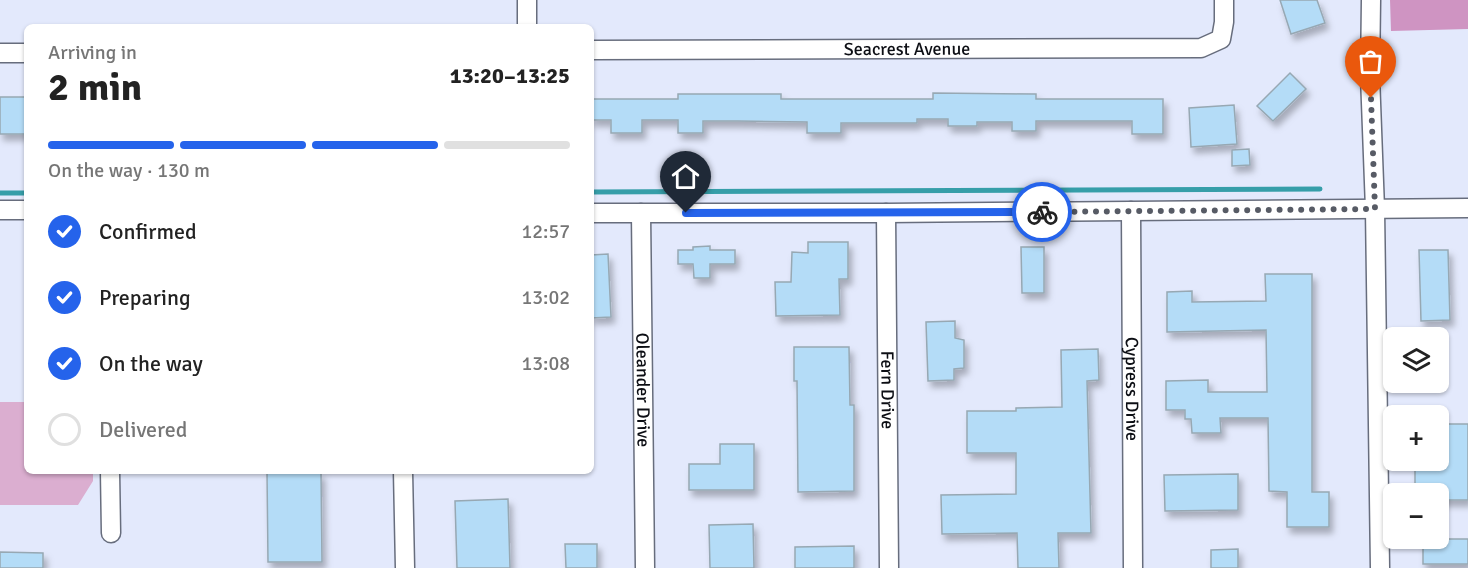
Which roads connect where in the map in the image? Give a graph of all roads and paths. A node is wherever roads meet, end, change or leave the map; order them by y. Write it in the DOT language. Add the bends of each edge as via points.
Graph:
graph roads {
  1 [pos="527,0"];
  2 [pos="1224,0"];
  3 [pos="1371,0"];
  4 [pos="527,24"];
  5 [pos="594,50"];
  6 [pos="0,53"];
  7 [pos="24,53"];
  8 [pos="1468,208"];
  9 [pos="1375,209"];
  10 [pos="0,210"];
  11 [pos="24,210"];
  12 [pos="1131,211"];
  13 [pos="594,213"];
  14 [pos="641,213"];
  15 [pos="886,213"];
  16 [pos="110,474"];
  17 [pos="403,474"];
  18 [pos="111,533"];
  19 [pos="405,568"];
  20 [pos="645,568"];
  21 [pos="889,568"];
  22 [pos="1132,568"];
  23 [pos="1380,568"];
  1 -- 4 [label="street"];
  2 -- 5 [label="street, Seacrest Avenue" via="1221,39 1201,48"];
  3 -- 9 [label="street"];
  6 -- 7 [label="street"];
  8 -- 9 [label="street"];
  9 -- 12 [label="street"];
  9 -- 23 [label="street"];
  10 -- 11 [label="street"];
  12 -- 15 [label="street"];
  12 -- 22 [label="street, Cypress Drive"];
  13 -- 14 [label="street"];
  14 -- 15 [label="street"];
  14 -- 20 [label="street, Oleander Drive"];
  15 -- 21 [label="street, Fern Drive"];
  16 -- 18 [label="street"];
  17 -- 19 [label="street"];
}
